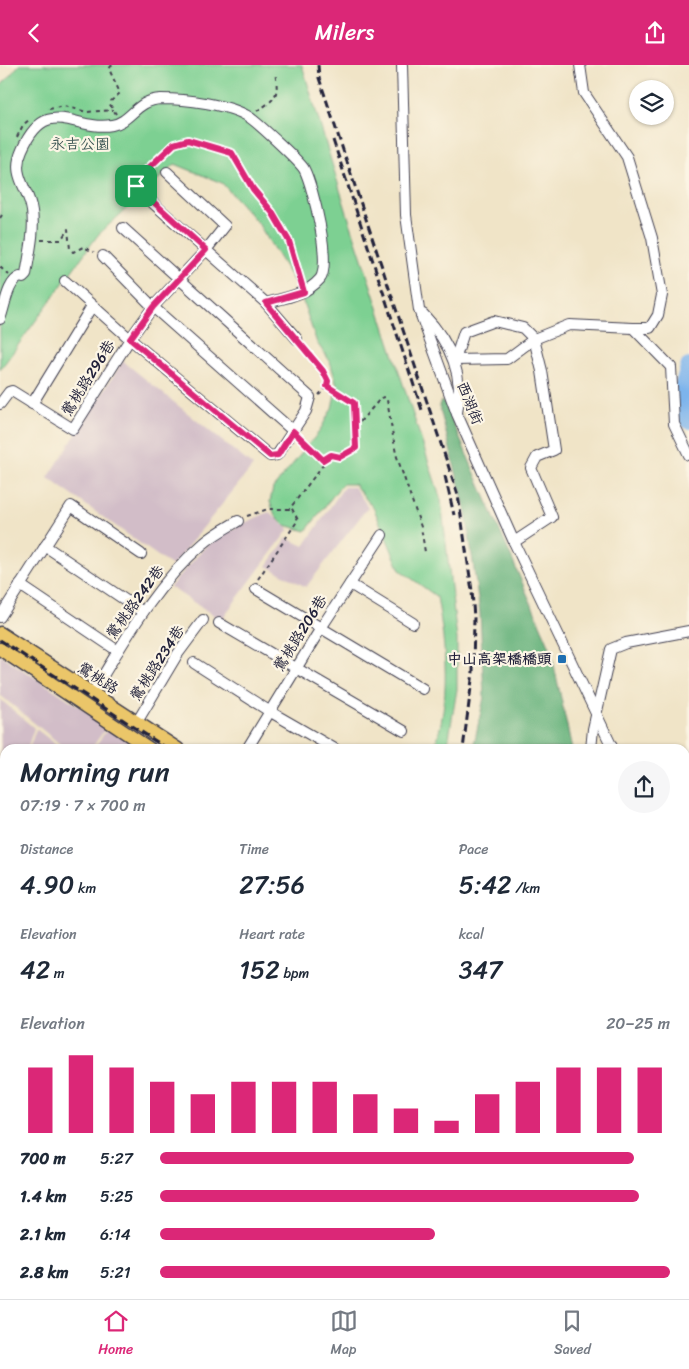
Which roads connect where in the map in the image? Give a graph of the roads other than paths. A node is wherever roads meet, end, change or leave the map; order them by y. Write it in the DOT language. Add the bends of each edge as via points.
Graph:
graph roads {
  1 [pos="402,65"];
  2 [pos="580,65"];
  3 [pos="167,172"];
  4 [pos="146,197"];
  5 [pos="123,228"];
  6 [pos="206,250"];
  7 [pos="103,256"];
  8 [pos="179,278"];
  9 [pos="64,281"];
  10 [pos="266,303"];
  11 [pos="92,306"];
  12 [pos="153,307"];
  13 [pos="419,310"];
  14 [pos="0,319"];
  15 [pos="632,328"];
  16 [pos="130,339"];
  17 [pos="296,339"];
  18 [pos="534,339"];
  19 [pos="455,360"];
  20 [pos="0,404"];
  21 [pos="32,404"];
  22 [pos="457,414"];
  23 [pos="293,431"];
  24 [pos="689,455"];
  25 [pos="238,521"];
  26 [pos="382,535"];
  27 [pos="514,542"];
  28 [pos="45,546"];
  29 [pos="141,554"];
  30 [pos="350,584"];
  31 [pos="20,585"];
  32 [pos="256,589"];
  33 [pos="144,612"];
  34 [pos="0,617"];
  35 [pos="203,620"];
  36 [pos="219,623"];
  37 [pos="413,623"];
  38 [pos="321,628"];
  39 [pos="689,631"];
  40 [pos="0,633"];
  41 [pos="0,649"];
  42 [pos="118,651"];
  43 [pos="194,663"];
  44 [pos="295,669"];
  45 [pos="423,689"];
  46 [pos="92,693"];
  47 [pos="269,711"];
  48 [pos="596,713"];
  49 [pos="136,722"];
  50 [pos="404,731"];
  51 [pos="142,744"];
  52 [pos="170,744"];
  53 [pos="250,744"];
  54 [pos="326,744"];
  55 [pos="592,744"];
  56 [pos="612,744"];
  1 -- 13 [label="street, 西湖街" via="406,215"];
  2 -- 15 [label="street" via="584,93 627,157 652,238 662,295 660,308 650,328"];
  3 -- 6 [label="street, 鶯桃路296巷" via="225,226"];
  4 -- 6 [label="street"];
  5 -- 8 [label="street"];
  6 -- 8 [label="street, 鶯桃路296巷"];
  6 -- 10 [label="street"];
  7 -- 12 [label="street"];
  8 -- 12 [label="street, 鶯桃路296巷"];
  8 -- 23 [label="street" via="306,391 310,401"];
  9 -- 11 [label="street"];
  10 -- 14 [label="street" via="304,292 325,269 325,250 303,167 249,117 225,107 160,99 144,102 122,122 112,126 61,118 48,120 30,136 17,169 32,210 26,275 14,280"];
  10 -- 17 [label="street"];
  11 -- 16 [label="street"];
  11 -- 21 [label="street"];
  12 -- 16 [label="street, 鶯桃路296巷"];
  12 -- 23 [label="street"];
  13 -- 19 [label="street" via="438,329"];
  13 -- 22 [label="street, 西湖街"];
  15 -- 18 [label="street" via="569,325"];
  15 -- 24 [label="street" via="671,367 674,424"];
  16 -- 21 [label="street, 鶯桃路296巷" via="74,429"];
  16 -- 23 [label="street" via="270,456 278,455"];
  18 -- 19 [label="street" via="507,359"];
  18 -- 19 [label="street" via="523,327 494,321 464,331"];
  18 -- 27 [label="street" via="554,450 537,457 531,468 552,517"];
  19 -- 22 [label="street" via="461,395"];
  20 -- 21 [label="street, 鶯桃路296巷" via="6,388"];
  22 -- 27 [label="street, 西湖街"];
  25 -- 33 [label="street, 鶯桃路242巷" via="204,543 167,579"];
  26 -- 30 [label="street, 鶯桃路206巷"];
  27 -- 48 [label="street, 西湖街"];
  28 -- 29 [label="street" via="71,506"];
  28 -- 31 [label="street"];
  28 -- 33 [label="street"];
  30 -- 37 [label="street"];
  30 -- 38 [label="street, 鶯桃路206巷"];
  31 -- 34 [label="street"];
  31 -- 42 [label="street"];
  32 -- 38 [label="street"];
  33 -- 42 [label="street, 鶯桃路242巷"];
  35 -- 49 [label="street, 鶯桃路234巷" via="176,655"];
  36 -- 44 [label="street"];
  38 -- 44 [label="street, 鶯桃路206巷"];
  38 -- 45 [label="street"];
  39 -- 48 [label="street" via="610,649"];
  40 -- 46 [label="main road, 鶯桃路"];
  41 -- 51 [label="main road, 鶯桃路"];
  42 -- 46 [label="street, 鶯桃路242巷"];
  43 -- 47 [label="street"];
  44 -- 47 [label="street, 鶯桃路206巷"];
  44 -- 50 [label="street"];
  46 -- 49 [label="main road, 鶯桃路"];
  47 -- 53 [label="street, 鶯桃路206巷"];
  47 -- 54 [label="street"];
  48 -- 55 [label="street"];
  48 -- 56 [label="street, 西湖街"];
  49 -- 52 [label="main road, 鶯桃路"];
}
